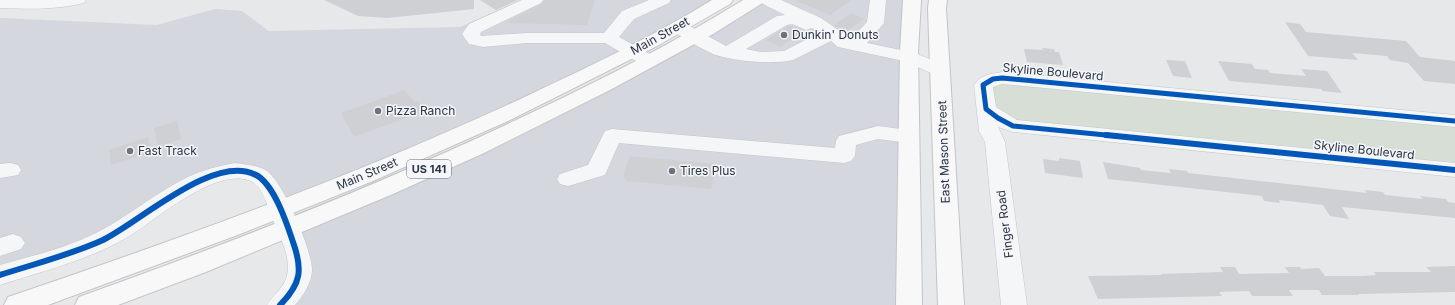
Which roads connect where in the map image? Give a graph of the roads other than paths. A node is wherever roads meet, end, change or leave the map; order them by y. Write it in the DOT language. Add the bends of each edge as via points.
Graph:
graph roads {
  1 [pos="78,0"];
  2 [pos="535,0"];
  3 [pos="663,0"];
  4 [pos="724,0"];
  5 [pos="755,0"];
  6 [pos="767,0"];
  7 [pos="878,0"];
  8 [pos="912,0"];
  9 [pos="938,0"];
  10 [pos="0,3"];
  11 [pos="686,32"];
  12 [pos="826,37"];
  13 [pos="609,38"];
  14 [pos="856,45"];
  15 [pos="728,52"];
  16 [pos="641,56"];
  17 [pos="909,57"];
  18 [pos="940,70"];
  19 [pos="986,109"];
  20 [pos="1455,121"];
  21 [pos="1013,126"];
  22 [pos="909,136"];
  23 [pos="995,142"];
  24 [pos="1455,170"];
  25 [pos="568,179"];
  26 [pos="283,219"];
  27 [pos="0,275"];
  28 [pos="17,305"];
  29 [pos="88,305"];
  30 [pos="280,305"];
  31 [pos="909,305"];
  32 [pos="951,305"];
  33 [pos="1014,305"];
  1 -- 10 [label="street" via="44,4"];
  2 -- 13 [label="street" via="475,28 471,34 475,40 483,42 527,38"];
  3 -- 13 [label="street" via="628,15"];
  4 -- 11 [label="main road, Main Street / US 141"];
  5 -- 11 [label="main road, Main Street / US 141"];
  6 -- 12 [label="street" via="815,22"];
  7 -- 14 [label="street" via="875,23"];
  8 -- 17 [label="main road"];
  9 -- 18 [label="main road, East Mason Street"];
  11 -- 15 [label="street" via="714,48"];
  11 -- 16 [label="main road, Main Street / US 141"];
  12 -- 14 [label="street"];
  12 -- 15 [label="street" via="787,56 761,57"];
  12 -- 15 [label="street" via="796,19 783,20"];
  13 -- 16 [label="street"];
  14 -- 17 [label="street"];
  16 -- 26 [label="main road, Main Street / US 141" via="603,86 476,148 385,188"];
  17 -- 18 [label="street"];
  17 -- 22 [label="main road"];
  18 -- 32 [label="main road, East Mason Street"];
  19 -- 20 [label="street, Skyline Boulevard" via="983,85 993,79 1002,78"];
  19 -- 21 [label="street, Skyline Boulevard"];
  19 -- 23 [label="street, Finger Road" via="989,131"];
  21 -- 23 [label="street" via="1000,134"];
  21 -- 24 [label="street, Skyline Boulevard"];
  22 -- 25 [label="street" via="878,132 846,140 844,156 612,136 597,170"];
  22 -- 31 [label="main road"];
  23 -- 33 [label="street, Finger Road"];
  26 -- 27 [label="street" via="269,186 260,177 244,171 223,172 189,185 103,240"];
  26 -- 28 [label="main road, Main Street / US 141"];
  26 -- 29 [label="main road, Main Street / US 141" via="197,265"];
  26 -- 30 [label="street" via="298,258 300,271 292,292"];
}
